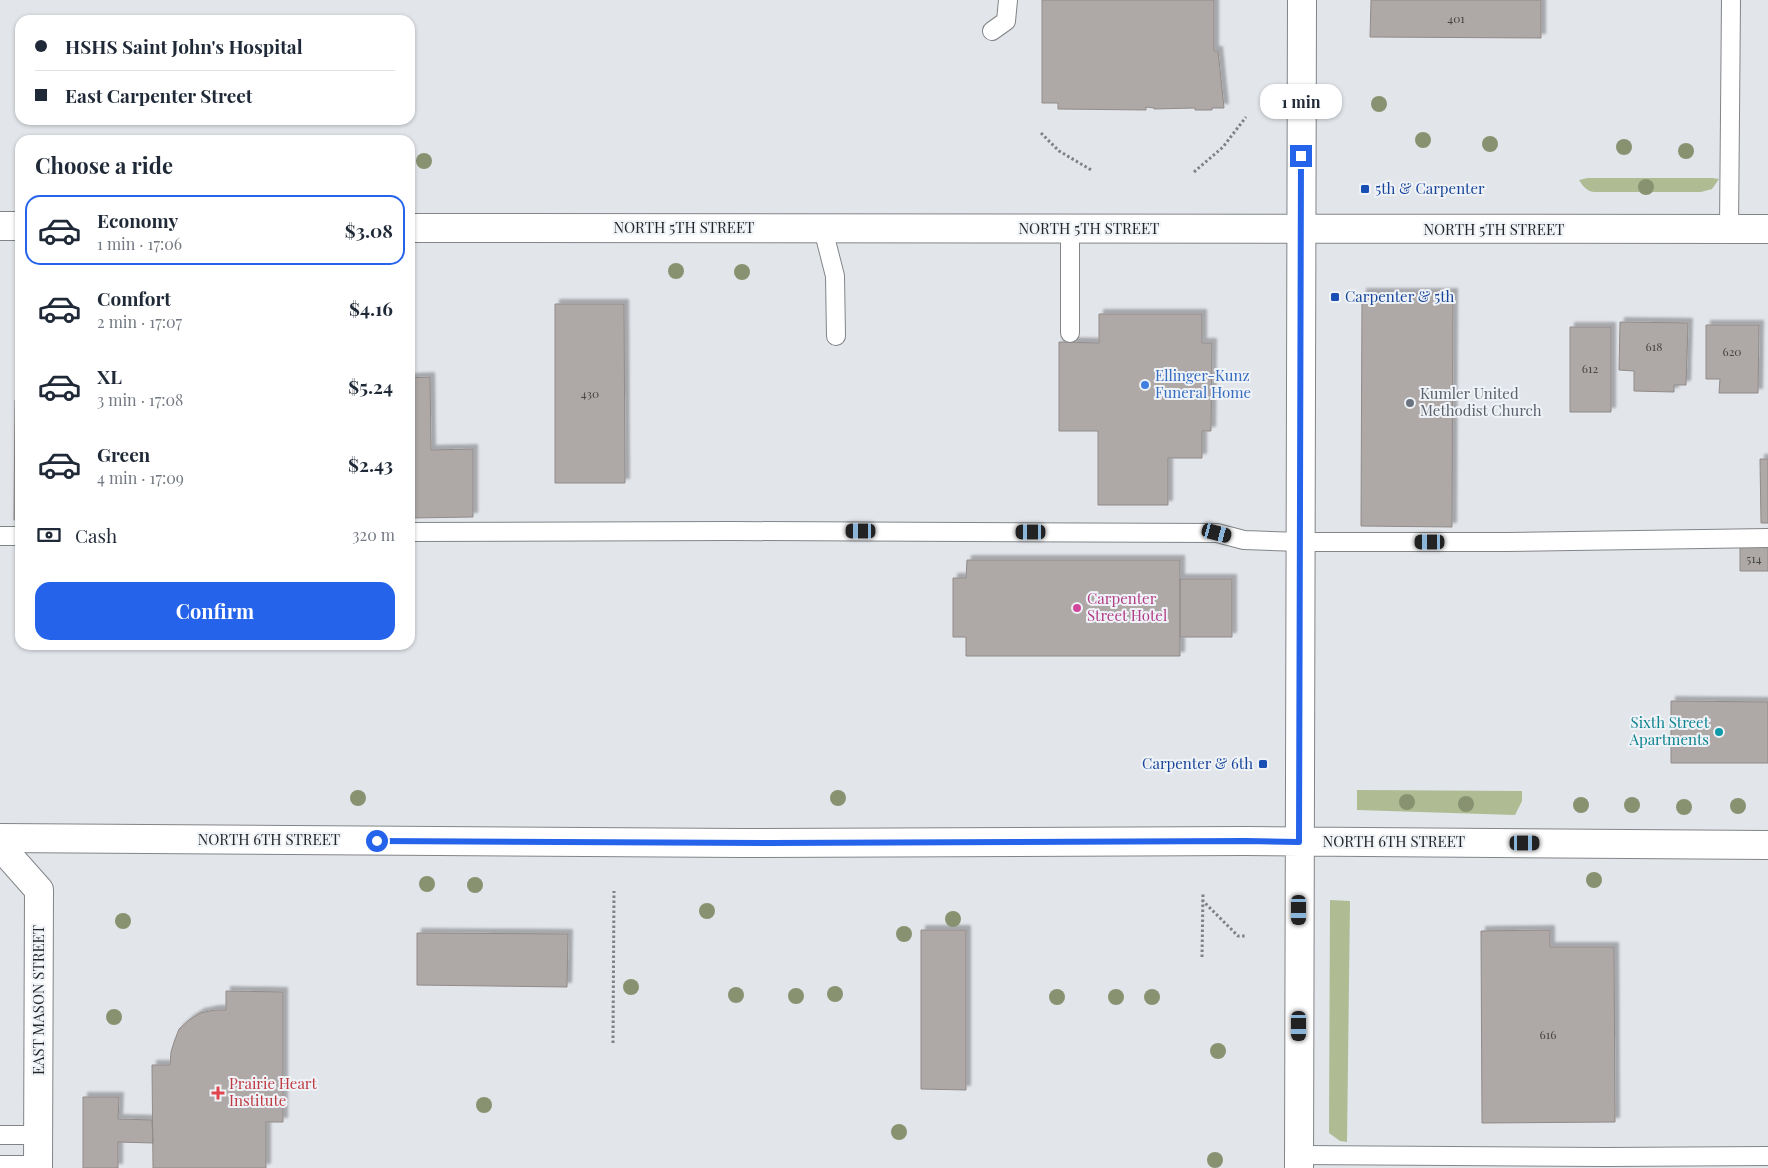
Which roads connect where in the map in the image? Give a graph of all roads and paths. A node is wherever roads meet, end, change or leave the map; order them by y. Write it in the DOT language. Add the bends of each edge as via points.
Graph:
graph roads {
  1 [pos="1008,0"];
  2 [pos="1302,0"];
  3 [pos="1731,0"];
  4 [pos="992,31"];
  5 [pos="1246,117"];
  6 [pos="1041,133"];
  7 [pos="1093,172"];
  8 [pos="1194,172"];
  9 [pos="0,226"];
  10 [pos="15,226"];
  11 [pos="415,228"];
  12 [pos="823,228"];
  13 [pos="1070,229"];
  14 [pos="1301,229"];
  15 [pos="1729,230"];
  16 [pos="1768,230"];
  17 [pos="1070,333"];
  18 [pos="836,336"];
  19 [pos="415,532"];
  20 [pos="0,536"];
  21 [pos="15,536"];
  22 [pos="1768,538"];
  23 [pos="1300,542"];
  24 [pos="0,838"];
  25 [pos="1299,842"];
  26 [pos="1768,845"];
  27 [pos="0,846"];
  28 [pos="614,891"];
  29 [pos="1203,893"];
  30 [pos="1202,900"];
  31 [pos="1246,936"];
  32 [pos="1202,957"];
  33 [pos="613,1043"];
  34 [pos="38,1134"];
  35 [pos="0,1135"];
  36 [pos="1768,1156"];
  37 [pos="1299,1162"];
  38 [pos="0,1165"];
  39 [pos="38,1166"];
  1 -- 4 [label="lane" via="1006,21"];
  2 -- 14 [label="main road"];
  3 -- 15 [label="lane"];
  5 -- 8 [label="path" via="1223,147"];
  6 -- 7 [label="path" via="1059,151"];
  9 -- 10 [label="main road"];
  11 -- 12 [label="main road, NORTH 5TH STREET"];
  12 -- 13 [label="main road, NORTH 5TH STREET"];
  12 -- 18 [label="lane" via="835,276"];
  13 -- 14 [label="main road, NORTH 5TH STREET"];
  13 -- 17 [label="lane"];
  14 -- 15 [label="main road, NORTH 5TH STREET"];
  14 -- 23 [label="main road"];
  15 -- 16 [label="main road, NORTH 5TH STREET"];
  19 -- 23 [label="lane" via="1217,533 1244,540"];
  20 -- 21 [label="lane"];
  22 -- 23 [label="lane"];
  23 -- 25 [label="main road"];
  24 -- 25 [label="main road, NORTH 6TH STREET" via="768,843"];
  25 -- 26 [label="main road, NORTH 6TH STREET"];
  25 -- 37 [label="main road"];
  27 -- 34 [label="main road, EAST MASON STREET" via="39,890"];
  28 -- 33 [label="path"];
  29 -- 30 [label="path"];
  30 -- 31 [label="path" via="1238,936"];
  30 -- 32 [label="path"];
  34 -- 35 [label="lane"];
  34 -- 39 [label="main road, EAST MASON STREET"];
  36 -- 37 [label="lane"];
  38 -- 39 [label="lane"];
}
